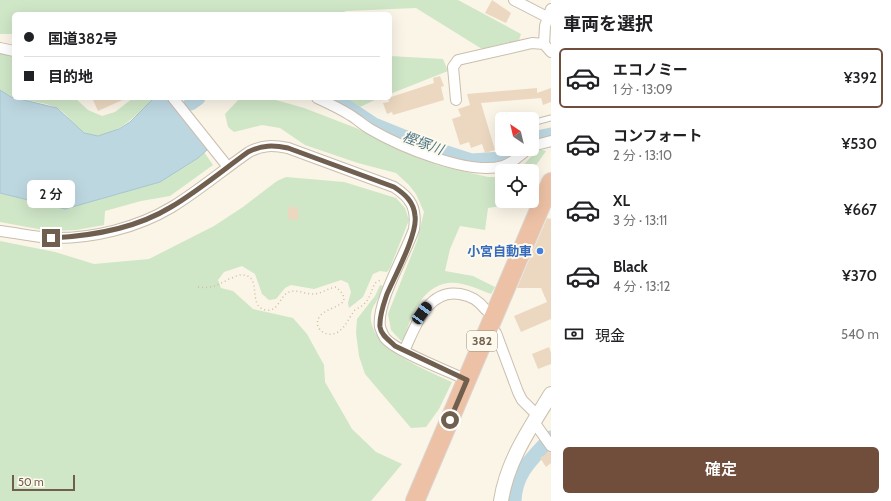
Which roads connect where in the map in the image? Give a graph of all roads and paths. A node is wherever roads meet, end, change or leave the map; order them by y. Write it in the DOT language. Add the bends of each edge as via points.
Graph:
graph roads {
  1 [pos="514,0"];
  2 [pos="549,13"];
  3 [pos="0,48"];
  4 [pos="548,48"];
  5 [pos="12,51"];
  6 [pos="175,100"];
  7 [pos="321,100"];
  8 [pos="456,100"];
  9 [pos="551,118"];
  10 [pos="539,121"];
  11 [pos="551,141"];
  12 [pos="539,144"];
  13 [pos="519,156"];
  14 [pos="228,167"];
  15 [pos="551,182"];
  16 [pos="0,231"];
  17 [pos="393,279"];
  18 [pos="198,287"];
  19 [pos="486,310"];
  20 [pos="496,333"];
  21 [pos="404,351"];
  22 [pos="467,380"];
  23 [pos="551,394"];
  24 [pos="536,419"];
  25 [pos="551,446"];
  26 [pos="415,501"];
  27 [pos="501,501"];
  1 -- 2 [label="street"];
  2 -- 4 [label="street" via="544,33"];
  3 -- 5 [label="street"];
  4 -- 8 [label="street" via="539,43 522,45 458,60 453,67"];
  6 -- 14 [label="street"];
  7 -- 13 [label="street" via="350,115 369,129 408,148 449,162 473,167 497,167 504,166"];
  9 -- 10 [label="lane"];
  11 -- 12 [label="street"];
  14 -- 16 [label="street" via="171,207 139,223 109,232 51,238"];
  14 -- 17 [label="street" via="259,147 279,146 394,187 408,198 416,217 410,239"];
  15 -- 22 [label="highway, 382"];
  17 -- 18 [label="path" via="378,280 364,304 354,311 342,329 328,334 319,330 318,320 324,313 344,301 343,294 336,287 316,294 289,292 277,306 269,310 262,309 257,304 255,286 247,276 239,275 208,289"];
  17 -- 21 [label="street" via="384,303 380,326 386,338"];
  19 -- 21 [label="street" via="475,299 466,295 447,294 439,297 422,313"];
  20 -- 24 [label="street" via="518,392"];
  21 -- 22 [label="street"];
  22 -- 26 [label="highway, 382"];
  23 -- 24 [label="street"];
  24 -- 25 [label="street"];
  24 -- 27 [label="street" via="507,474"];
}
